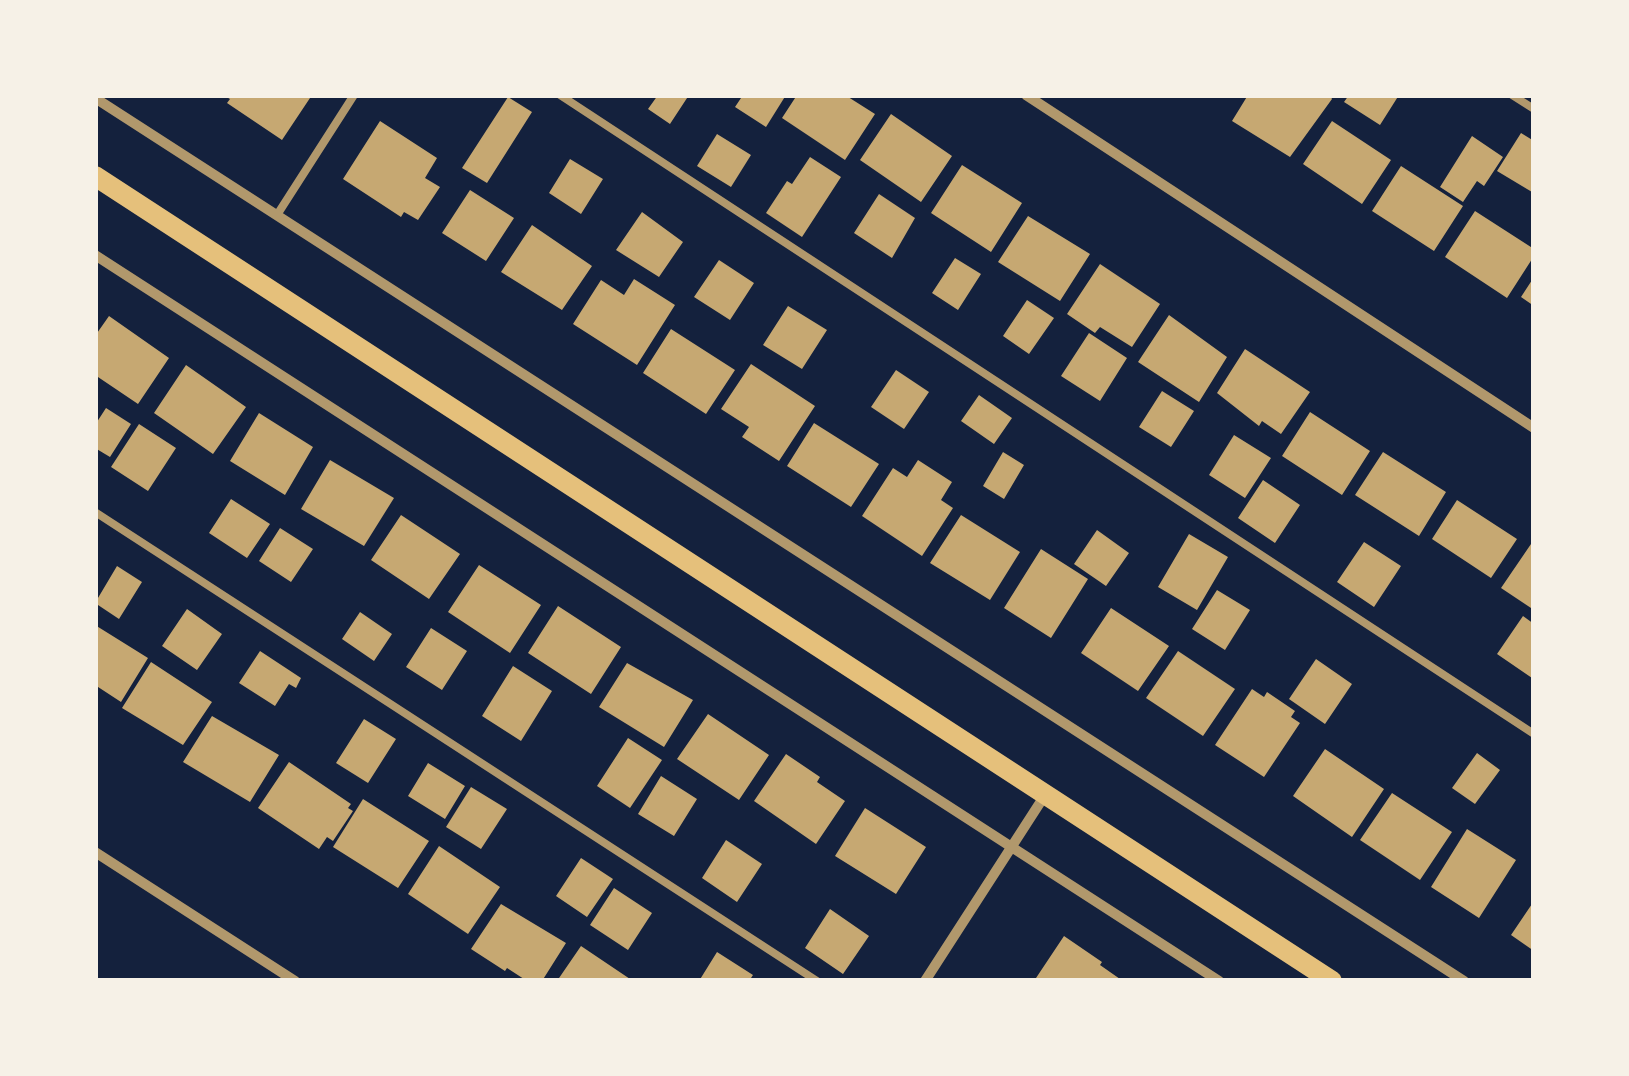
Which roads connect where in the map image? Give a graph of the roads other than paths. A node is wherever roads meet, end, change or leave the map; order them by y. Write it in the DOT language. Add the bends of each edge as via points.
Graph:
graph roads {
  1 [pos="354,95"];
  2 [pos="560,95"];
  3 [pos="1026,95"];
  4 [pos="1512,95"];
  5 [pos="95,98"];
  6 [pos="1534,109"];
  7 [pos="95,176"];
  8 [pos="277,215"];
  9 [pos="95,255"];
  10 [pos="1534,428"];
  11 [pos="95,512"];
  12 [pos="1534,734"];
  13 [pos="1045,794"];
  14 [pos="1010,848"];
  15 [pos="95,852"];
  16 [pos="295,981"];
  17 [pos="818,981"];
  18 [pos="925,981"];
  19 [pos="1220,981"];
  20 [pos="1332,981"];
  21 [pos="1464,981"];
  1 -- 8 [label="lane"];
  2 -- 12 [label="lane"];
  3 -- 10 [label="street"];
  4 -- 6 [label="lane"];
  5 -- 8 [label="street"];
  7 -- 13 [label="main road"];
  8 -- 21 [label="street"];
  9 -- 14 [label="street"];
  11 -- 17 [label="lane"];
  13 -- 14 [label="street"];
  13 -- 20 [label="main road"];
  14 -- 18 [label="street"];
  14 -- 19 [label="street"];
  15 -- 16 [label="street"];
}
